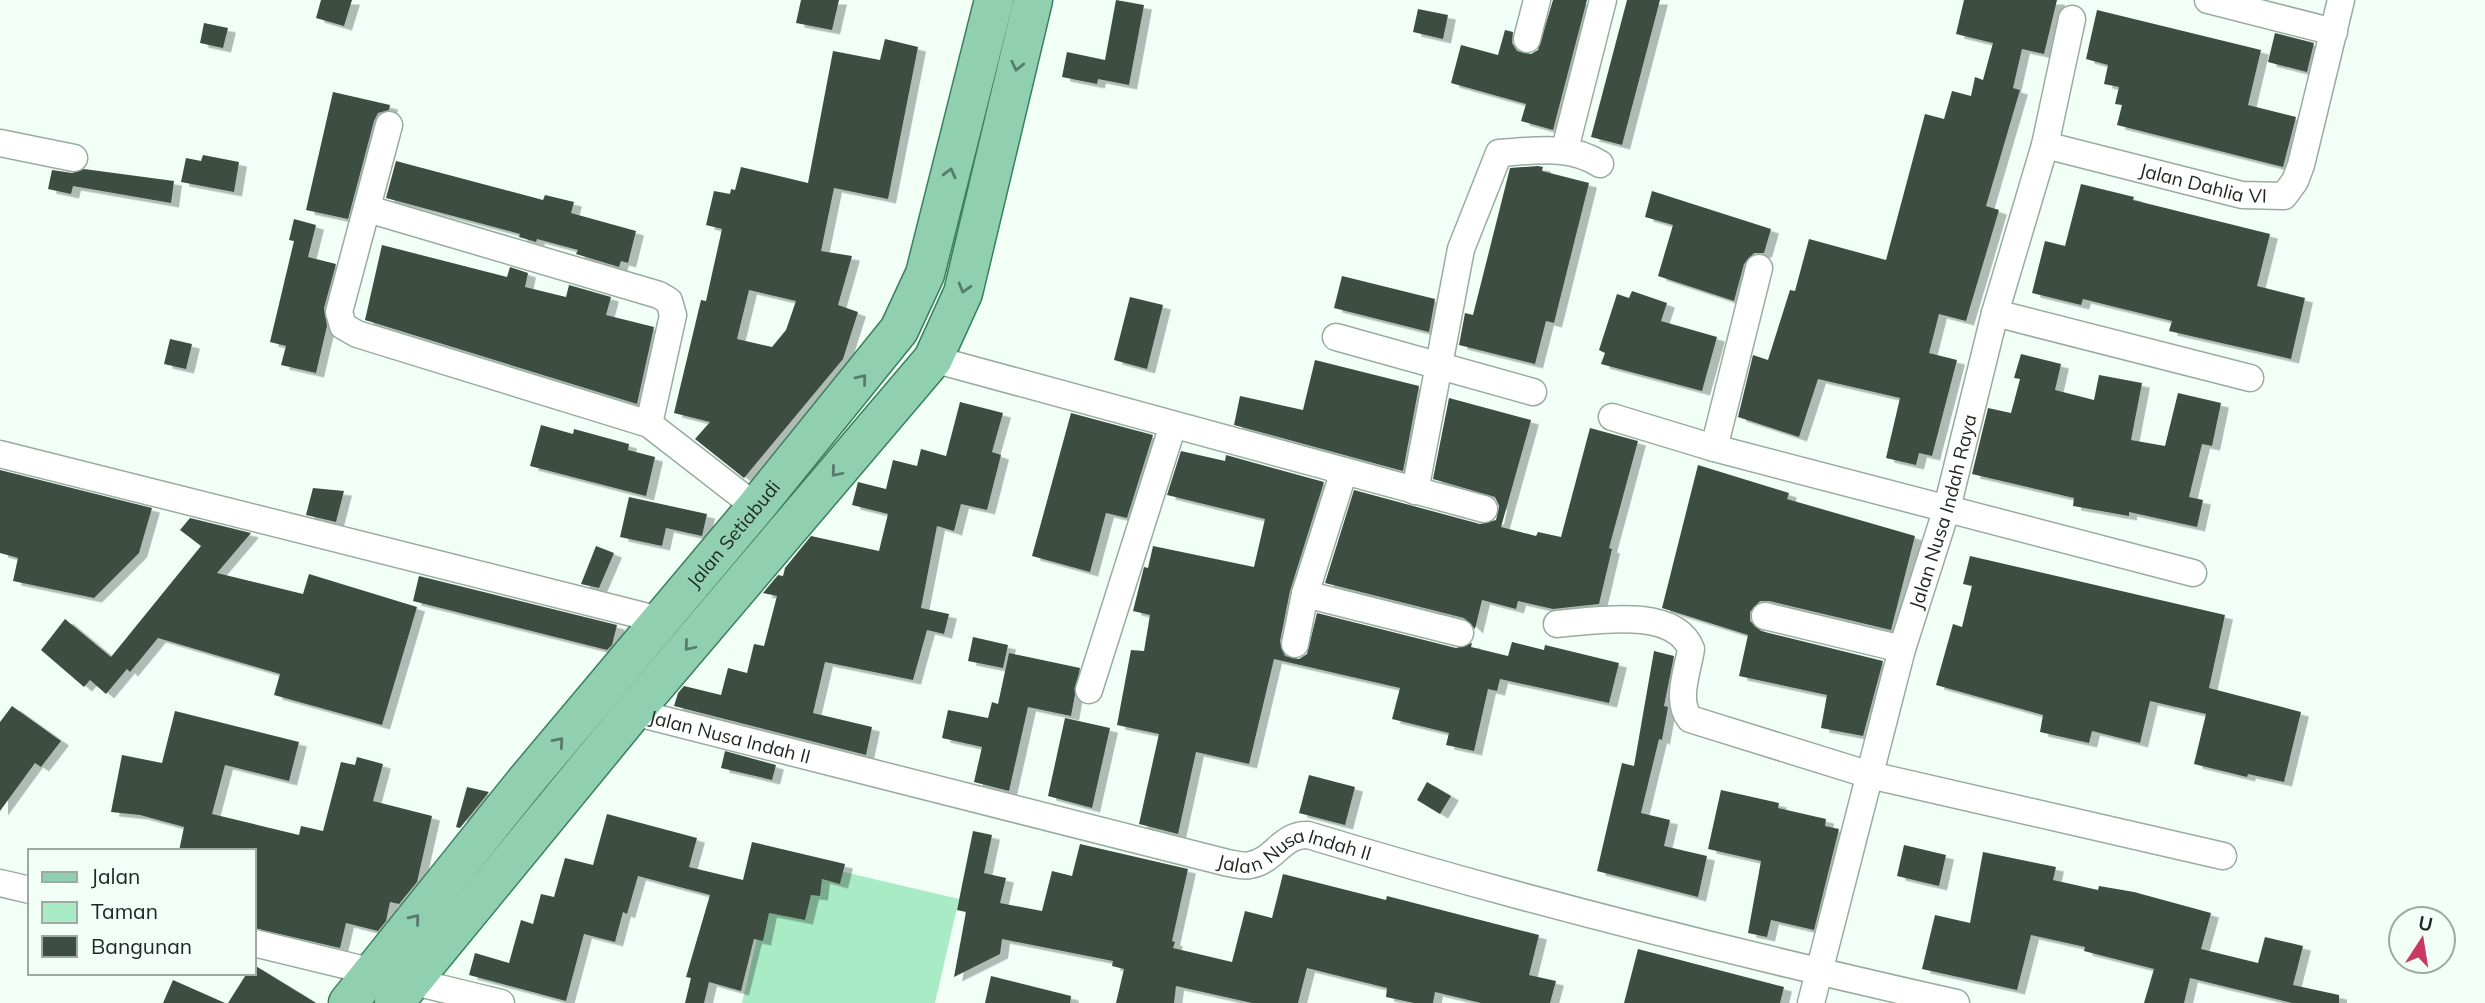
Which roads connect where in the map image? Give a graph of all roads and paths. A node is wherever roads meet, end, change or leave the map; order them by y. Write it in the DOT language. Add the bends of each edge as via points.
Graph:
graph roads {
  1 [pos="994,0"];
  2 [pos="1032,0"];
  3 [pos="1537,0"];
  4 [pos="1604,0"];
  5 [pos="2208,0"];
  6 [pos="2341,0"];
  7 [pos="2072,19"];
  8 [pos="2334,32"];
  9 [pos="1527,39"];
  10 [pos="389,125"];
  11 [pos="0,143"];
  12 [pos="2045,145"];
  13 [pos="1565,149"];
  14 [pos="74,158"];
  15 [pos="1600,164"];
  16 [pos="368,209"];
  17 [pos="1759,268"];
  18 [pos="1995,313"];
  19 [pos="1336,337"];
  20 [pos="933,359"];
  21 [pos="1439,364"];
  22 [pos="2250,378"];
  23 [pos="1533,392"];
  24 [pos="1612,417"];
  25 [pos="649,424"];
  26 [pos="1173,425"];
  27 [pos="1714,448"];
  28 [pos="0,454"];
  29 [pos="1344,471"];
  30 [pos="1415,491"];
  31 [pos="756,507"];
  32 [pos="1947,508"];
  33 [pos="1484,509"];
  34 [pos="2193,573"];
  35 [pos="1305,594"];
  36 [pos="1765,616"];
  37 [pos="660,620"];
  38 [pos="1557,624"];
  39 [pos="1460,633"];
  40 [pos="1295,644"];
  41 [pos="1902,649"];
  42 [pos="1089,690"];
  43 [pos="633,712"];
  44 [pos="1870,775"];
  45 [pos="2224,856"];
  46 [pos="0,883"];
  47 [pos="28,890"];
  48 [pos="256,943"];
  49 [pos="373,972"];
  50 [pos="1819,972"];
  51 [pos="403,992"];
  52 [pos="348,1003"];
  53 [pos="501,1003"];
  54 [pos="1811,1003"];
  55 [pos="1956,1003"];
  31 -- 1 [label="main road, Jalan Setiabudi, one-way" via="899,330 925,274"];
  2 -- 20 [label="main road, Jalan Setiabudi, one-way" via="963,293"];
  3 -- 9 [label="street"];
  4 -- 13 [label="street"];
  5 -- 8 [label="street"];
  6 -- 8 [label="street, Jalan Dahlia VI"];
  7 -- 12 [label="street, Jalan Nusa Indah Raya"];
  8 -- 12 [label="street, Jalan Dahlia VI" via="2301,165 2284,196 2242,195"];
  10 -- 16 [label="street"];
  11 -- 14 [label="street"];
  12 -- 18 [label="street, Jalan Nusa Indah Raya"];
  13 -- 15 [label="street"];
  13 -- 21 [label="street" via="1499,153 1461,249"];
  16 -- 25 [label="street" via="669,301 673,315"];
  16 -- 25 [label="street" via="339,312 343,326"];
  17 -- 27 [label="street"];
  18 -- 22 [label="street"];
  18 -- 32 [label="street, Jalan Nusa Indah Raya"];
  19 -- 21 [label="street"];
  20 -- 26 [label="street"];
  20 -- 43 [label="main road, Jalan Setiabudi, one-way"];
  21 -- 23 [label="street"];
  21 -- 30 [label="street"];
  24 -- 27 [label="street"];
  25 -- 31 [label="street"];
  26 -- 29 [label="street"];
  26 -- 42 [label="street"];
  27 -- 32 [label="street"];
  28 -- 37 [label="street"];
  29 -- 30 [label="street"];
  29 -- 35 [label="street"];
  30 -- 33 [label="street"];
  31 -- 37 [label="main road, Jalan Setiabudi"];
  32 -- 34 [label="street"];
  32 -- 41 [label="street, Jalan Nusa Indah Raya"];
  35 -- 39 [label="street"];
  35 -- 40 [label="street"];
  36 -- 41 [label="street"];
  49 -- 37 [label="main road, Jalan Setiabudi, one-way"];
  38 -- 44 [label="street" via="1638,620 1675,629 1691,649 1682,700 1690,719"];
  41 -- 44 [label="street, Jalan Nusa Indah Raya"];
  43 -- 50 [label="street, Jalan Nusa Indah II" via="1228,863 1249,866 1296,834 1308,835"];
  43 -- 51 [label="main road, Jalan Setiabudi"];
  44 -- 45 [label="street"];
  44 -- 50 [label="street, Jalan Nusa Indah Raya"];
  46 -- 47 [label="street"];
  48 -- 49 [label="street"];
  49 -- 51 [label="street"];
  49 -- 52 [label="main road, Jalan Setiabudi"];
  50 -- 54 [label="street, Jalan Nusa Indah Raya"];
  50 -- 55 [label="street, Jalan Nusa Indah II"];
  51 -- 53 [label="street"];
}
